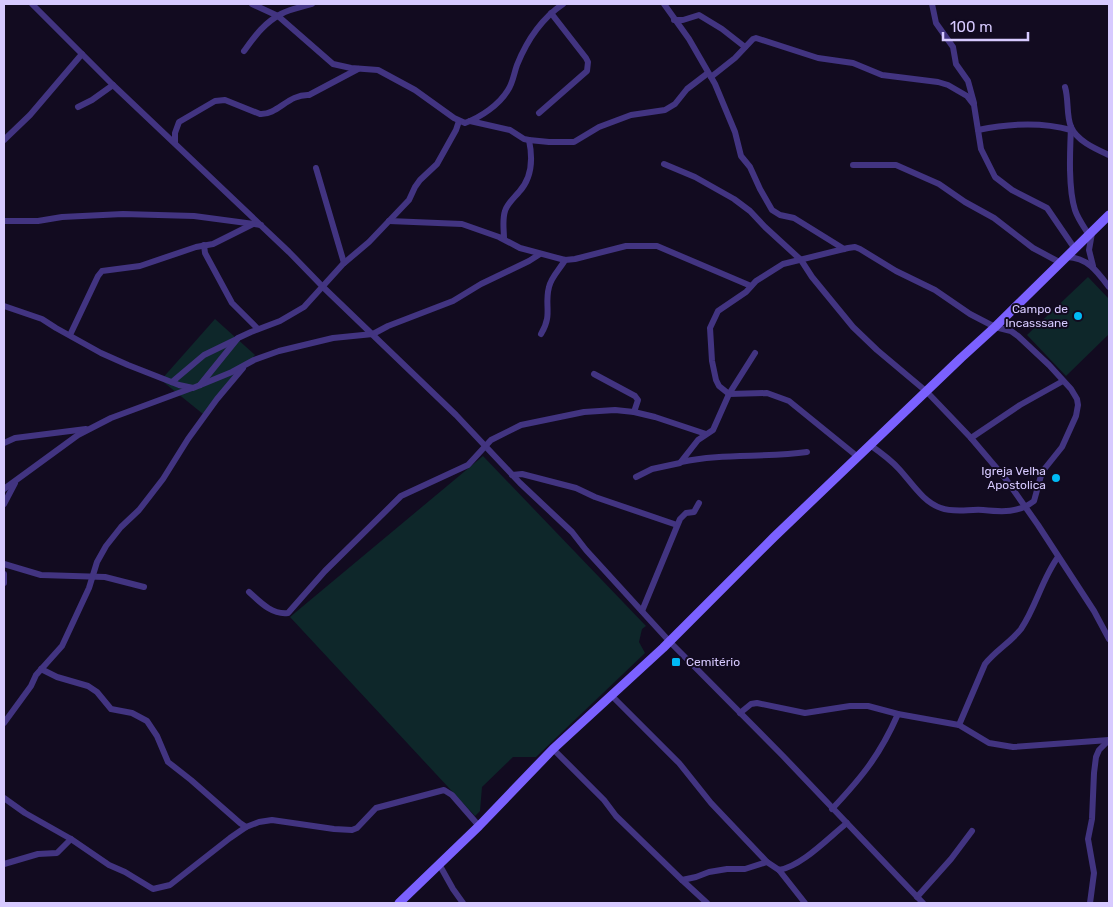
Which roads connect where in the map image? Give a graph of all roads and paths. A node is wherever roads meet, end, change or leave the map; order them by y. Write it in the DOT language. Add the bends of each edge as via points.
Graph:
graph roads {
  1 [pos="32,4"];
  2 [pos="252,4"];
  3 [pos="312,4"];
  4 [pos="564,4"];
  5 [pos="664,4"];
  6 [pos="932,4"];
  7 [pos="551,13"];
  8 [pos="278,16"];
  9 [pos="674,20"];
  10 [pos="745,47"];
  11 [pos="244,51"];
  12 [pos="82,54"];
  13 [pos="358,69"];
  14 [pos="709,75"];
  15 [pos="113,85"];
  16 [pos="1065,87"];
  17 [pos="974,105"];
  18 [pos="78,107"];
  19 [pos="539,113"];
  20 [pos="470,121"];
  21 [pos="459,122"];
  22 [pos="1071,128"];
  23 [pos="978,130"];
  24 [pos="175,133"];
  25 [pos="167,136"];
  26 [pos="4,140"];
  27 [pos="529,140"];
  28 [pos="175,143"];
  29 [pos="1109,155"];
  30 [pos="664,164"];
  31 [pos="853,165"];
  32 [pos="316,168"];
  33 [pos="1109,215"];
  34 [pos="4,221"];
  35 [pos="389,221"];
  36 [pos="253,224"];
  37 [pos="261,224"];
  38 [pos="1091,233"];
  39 [pos="504,239"];
  40 [pos="204,245"];
  41 [pos="844,249"];
  42 [pos="1075,249"];
  43 [pos="540,254"];
  44 [pos="565,260"];
  45 [pos="801,260"];
  46 [pos="1064,260"];
  47 [pos="344,263"];
  48 [pos="1093,266"];
  49 [pos="751,286"];
  50 [pos="323,287"];
  51 [pos="1109,287"];
  52 [pos="4,306"];
  53 [pos="995,327"];
  54 [pos="258,329"];
  55 [pos="373,334"];
  56 [pos="541,334"];
  57 [pos="70,335"];
  58 [pos="238,338"];
  59 [pos="755,353"];
  60 [pos="245,366"];
  61 [pos="594,374"];
  62 [pos="1063,381"];
  63 [pos="172,382"];
  64 [pos="200,384"];
  65 [pos="193,388"];
  66 [pos="927,392"];
  67 [pos="729,394"];
  68 [pos="634,412"];
  69 [pos="92,428"];
  70 [pos="706,434"];
  71 [pos="971,438"];
  72 [pos="4,443"];
  73 [pos="870,444"];
  74 [pos="485,445"];
  75 [pos="807,452"];
  76 [pos="858,457"];
  77 [pos="680,462"];
  78 [pos="512,475"];
  79 [pos="636,477"];
  80 [pos="16,482"];
  81 [pos="4,489"];
  82 [pos="699,503"];
  83 [pos="4,504"];
  84 [pos="1025,506"];
  85 [pos="677,525"];
  86 [pos="1058,557"];
  87 [pos="4,564"];
  88 [pos="4,574"];
  89 [pos="92,577"];
  90 [pos="4,583"];
  91 [pos="144,588"];
  92 [pos="249,592"];
  93 [pos="642,611"];
  94 [pos="1108,634"];
  95 [pos="670,642"];
  96 [pos="41,669"];
  97 [pos="611,696"];
  98 [pos="740,713"];
  99 [pos="898,714"];
  100 [pos="4,723"];
  101 [pos="959,725"];
  102 [pos="1109,740"];
  103 [pos="553,749"];
  104 [pos="4,798"];
  105 [pos="832,809"];
  106 [pos="847,823"];
  107 [pos="479,826"];
  108 [pos="246,827"];
  109 [pos="972,830"];
  110 [pos="71,839"];
  111 [pos="767,862"];
  112 [pos="4,864"];
  113 [pos="439,864"];
  114 [pos="778,870"];
  115 [pos="682,880"];
  116 [pos="917,897"];
  117 [pos="399,903"];
  118 [pos="463,903"];
  119 [pos="707,903"];
  120 [pos="804,903"];
  121 [pos="923,903"];
  122 [pos="1090,903"];
  1 -- 12 [label="street"];
  2 -- 8 [label="street"];
  3 -- 8 [label="street"];
  4 -- 7 [label="street"];
  5 -- 9 [label="street"];
  6 -- 17 [label="street" via="936,23 953,47 956,64 972,89"];
  7 -- 19 [label="street" via="586,58 587,71"];
  7 -- 20 [label="street" via="530,39 507,92"];
  8 -- 11 [label="street" via="259,30"];
  8 -- 13 [label="street" via="333,64"];
  9 -- 10 [label="street" via="699,15"];
  9 -- 14 [label="street"];
  10 -- 14 [label="street" via="735,58"];
  10 -- 17 [label="street" via="753,39 760,38 818,58 853,63 882,75 938,82 960,91"];
  12 -- 15 [label="street"];
  12 -- 26 [label="street"];
  13 -- 21 [label="street" via="378,70 386,74 415,90"];
  13 -- 24 [label="street" via="266,114 225,100 215,101 179,122"];
  14 -- 27 [label="street" via="687,88 675,104 665,110 632,115 599,127 574,142"];
  14 -- 41 [label="street" via="722,98 741,156 772,210 794,218"];
  15 -- 18 [label="street"];
  15 -- 25 [label="street"];
  16 -- 22 [label="street"];
  17 -- 23 [label="street"];
  20 -- 21 [label="street"];
  20 -- 27 [label="street" via="510,130"];
  21 -- 35 [label="street" via="437,164 420,180 409,200"];
  22 -- 23 [label="street" via="1031,126"];
  22 -- 29 [label="street"];
  22 -- 38 [label="street" via="1074,204 1078,217"];
  23 -- 42 [label="street" via="981,149 995,177 1047,208"];
  24 -- 25 [label="street"];
  24 -- 28 [label="street"];
  25 -- 28 [label="street"];
  27 -- 39 [label="street" via="529,178 505,211"];
  28 -- 37 [label="street"];
  30 -- 45 [label="street" via="734,199 757,216"];
  31 -- 46 [label="street" via="896,165 939,184 994,218 1033,248"];
  32 -- 47 [label="street"];
  33 -- 38 [label="street"];
  34 -- 36 [label="street" via="123,214 194,216"];
  35 -- 39 [label="street" via="462,224"];
  35 -- 47 [label="street"];
  36 -- 37 [label="street"];
  36 -- 40 [label="street" via="213,244"];
  37 -- 50 [label="street"];
  38 -- 42 [label="street"];
  38 -- 48 [label="street" via="1089,250"];
  39 -- 43 [label="street"];
  40 -- 54 [label="street" via="205,253 232,303"];
  40 -- 57 [label="street" via="140,266 102,271"];
  41 -- 45 [label="street"];
  41 -- 53 [label="street" via="860,249"];
  42 -- 46 [label="street"];
  43 -- 44 [label="street"];
  43 -- 55 [label="street" via="453,302"];
  44 -- 49 [label="street" via="626,246 657,246"];
  44 -- 56 [label="street" via="550,284 548,321"];
  45 -- 49 [label="street" via="784,264"];
  45 -- 66 [label="street" via="853,327"];
  46 -- 48 [label="street" via="1079,258"];
  46 -- 53 [label="street"];
  47 -- 50 [label="street"];
  48 -- 51 [label="street"];
  49 -- 67 [label="street" via="718,311 710,328 714,372 720,386"];
  50 -- 54 [label="street" via="304,307"];
  50 -- 55 [label="street"];
  52 -- 57 [label="street" via="42,319"];
  53 -- 62 [label="street" via="1025,341"];
  53 -- 66 [label="street"];
  54 -- 58 [label="street"];
  55 -- 60 [label="street" via="304,345"];
  55 -- 74 [label="street"];
  57 -- 63 [label="street" via="128,366"];
  58 -- 63 [label="street" via="204,355"];
  58 -- 64 [label="street"];
  59 -- 67 [label="street"];
  60 -- 64 [label="street"];
  60 -- 89 [label="street" via="194,431 164,479 106,546"];
  61 -- 68 [label="street" via="635,396 638,400"];
  62 -- 71 [label="street"];
  62 -- 84 [label="street" via="1077,399 1076,416 1062,447 1042,472 1035,499"];
  63 -- 65 [label="street"];
  64 -- 65 [label="street"];
  65 -- 69 [label="street"];
  66 -- 71 [label="street"];
  66 -- 73 [label="street"];
  67 -- 70 [label="street" via="714,426"];
  67 -- 76 [label="street" via="767,394 788,401"];
  68 -- 70 [label="street"];
  68 -- 74 [label="street" via="600,410 521,425"];
  69 -- 72 [label="street" via="15,438"];
  69 -- 80 [label="street" via="66,443"];
  70 -- 77 [label="street"];
  71 -- 84 [label="street"];
  73 -- 76 [label="street"];
  73 -- 84 [label="street" via="939,508 1006,513"];
  74 -- 78 [label="street"];
  74 -- 92 [label="street" via="468,465 401,496 324,571 288,613 271,610"];
  75 -- 77 [label="street"];
  76 -- 95 [label="street"];
  77 -- 79 [label="street"];
  78 -- 85 [label="street" via="522,474 576,488"];
  78 -- 93 [label="street" via="572,532"];
  80 -- 81 [label="street"];
  80 -- 83 [label="street"];
  82 -- 85 [label="street" via="694,512 683,516"];
  84 -- 86 [label="street"];
  85 -- 93 [label="street"];
  86 -- 94 [label="street"];
  86 -- 101 [label="street" via="1019,631 985,664"];
  87 -- 89 [label="street" via="40,575"];
  88 -- 90 [label="street"];
  89 -- 91 [label="street" via="105,577"];
  89 -- 96 [label="street" via="66,639"];
  93 -- 95 [label="street"];
  95 -- 97 [label="street"];
  95 -- 98 [label="street"];
  96 -- 100 [label="street"];
  96 -- 108 [label="street" via="88,686 111,709 132,713 147,721 168,762"];
  97 -- 103 [label="street"];
  97 -- 111 [label="street" via="679,763 711,803"];
  98 -- 99 [label="street" via="757,703 805,713 858,706"];
  98 -- 105 [label="street"];
  99 -- 101 [label="street"];
  99 -- 105 [label="street" via="879,753"];
  101 -- 102 [label="street" via="1000,746"];
  102 -- 122 [label="street" via="1099,750 1094,773 1088,839 1094,873"];
  103 -- 107 [label="street"];
  103 -- 115 [label="street"];
  104 -- 110 [label="street"];
  105 -- 106 [label="street"];
  106 -- 114 [label="street" via="804,858 787,869"];
  106 -- 116 [label="street"];
  107 -- 108 [label="street" via="444,790 376,808 352,830 272,820"];
  107 -- 113 [label="street"];
  108 -- 110 [label="street" via="180,879 158,889 150,888"];
  109 -- 116 [label="street"];
  110 -- 112 [label="street" via="57,853 38,854"];
  111 -- 114 [label="street"];
  111 -- 115 [label="street" via="745,869 715,870"];
  113 -- 117 [label="street"];
  113 -- 118 [label="street"];
  114 -- 120 [label="street"];
  115 -- 119 [label="street"];
  116 -- 121 [label="street"];
}
